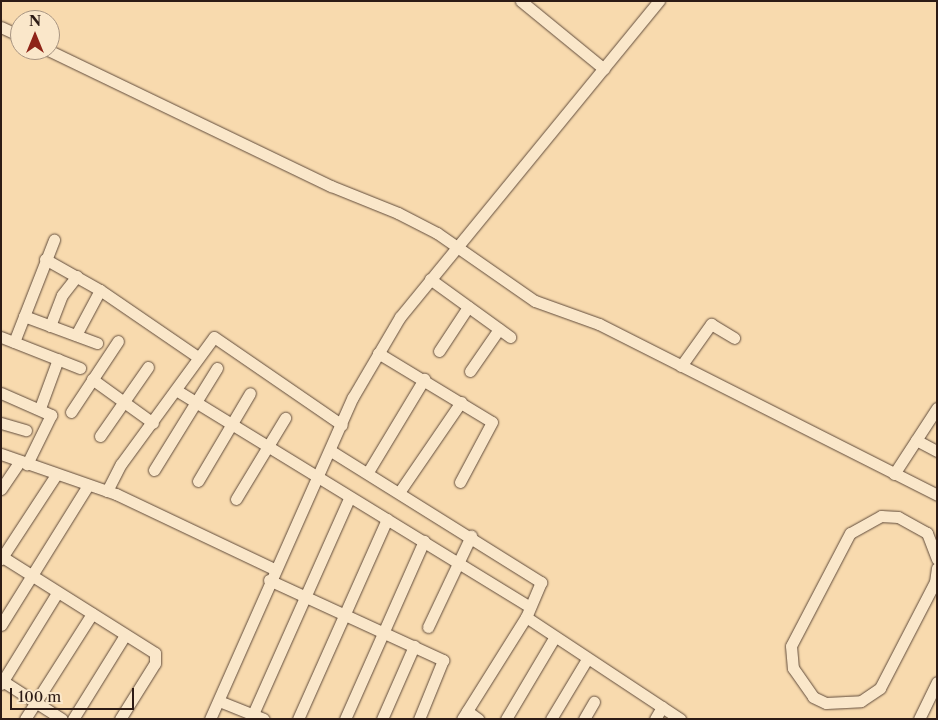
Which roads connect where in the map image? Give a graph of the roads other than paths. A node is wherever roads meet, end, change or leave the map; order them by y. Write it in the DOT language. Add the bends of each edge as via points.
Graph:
graph roads {
  1 [pos="521,1"];
  2 [pos="659,1"];
  3 [pos="60,56"];
  4 [pos="604,69"];
  5 [pos="54,240"];
  6 [pos="456,245"];
  7 [pos="45,259"];
  8 [pos="77,276"];
  9 [pos="430,279"];
  10 [pos="100,290"];
  11 [pos="468,307"];
  12 [pos="24,316"];
  13 [pos="50,326"];
  14 [pos="499,329"];
  15 [pos="76,335"];
  16 [pos="1,337"];
  17 [pos="510,337"];
  18 [pos="734,338"];
  19 [pos="118,341"];
  20 [pos="14,342"];
  21 [pos="97,343"];
  22 [pos="439,351"];
  23 [pos="378,353"];
  24 [pos="198,357"];
  25 [pos="58,359"];
  26 [pos="681,366"];
  27 [pos="148,367"];
  28 [pos="80,368"];
  29 [pos="217,368"];
  30 [pos="470,372"];
  31 [pos="92,379"];
  32 [pos="424,379"];
  33 [pos="176,390"];
  34 [pos="1,393"];
  35 [pos="250,393"];
  36 [pos="125,402"];
  37 [pos="196,402"];
  38 [pos="461,402"];
  39 [pos="40,408"];
  40 [pos="937,408"];
  41 [pos="71,412"];
  42 [pos="285,418"];
  43 [pos="152,422"];
  44 [pos="1,423"];
  45 [pos="232,423"];
  46 [pos="342,425"];
  47 [pos="26,430"];
  48 [pos="100,436"];
  49 [pos="916,440"];
  50 [pos="267,444"];
  51 [pos="332,451"];
  52 [pos="937,451"];
  53 [pos="1,454"];
  54 [pos="23,462"];
  55 [pos="154,470"];
  56 [pos="368,472"];
  57 [pos="894,474"];
  58 [pos="56,475"];
  59 [pos="319,477"];
  60 [pos="198,481"];
  61 [pos="460,482"];
  62 [pos="87,486"];
  63 [pos="1,490"];
  64 [pos="107,491"];
  65 [pos="400,492"];
  66 [pos="937,495"];
  67 [pos="350,498"];
  68 [pos="236,499"];
  69 [pos="387,520"];
  70 [pos="471,536"];
  71 [pos="424,541"];
  72 [pos="2,557"];
  73 [pos="937,559"];
  74 [pos="459,562"];
  75 [pos="937,568"];
  76 [pos="271,574"];
  77 [pos="32,576"];
  78 [pos="57,592"];
  79 [pos="306,596"];
  80 [pos="528,612"];
  81 [pos="344,613"];
  82 [pos="92,614"];
  83 [pos="1,625"];
  84 [pos="428,627"];
  85 [pos="384,631"];
  86 [pos="125,635"];
  87 [pos="554,638"];
  88 [pos="414,646"];
  89 [pos="587,659"];
  90 [pos="2,681"];
  91 [pos="937,682"];
  92 [pos="35,701"];
  93 [pos="219,701"];
  94 [pos="594,702"];
  95 [pos="662,707"];
  96 [pos="252,714"];
  97 [pos="464,715"];
  98 [pos="24,719"];
  99 [pos="62,719"];
  100 [pos="73,719"];
  101 [pos="120,719"];
  102 [pos="210,719"];
  103 [pos="264,719"];
  104 [pos="298,719"];
  105 [pos="345,719"];
  106 [pos="382,719"];
  107 [pos="419,719"];
  108 [pos="478,719"];
  109 [pos="506,719"];
  110 [pos="551,719"];
  111 [pos="584,719"];
  112 [pos="655,719"];
  113 [pos="680,719"];
  114 [pos="919,719"];
  1 -- 4 [label="street"];
  2 -- 4 [label="street"];
  3 -- 6 [label="street" via="322,182 398,213"];
  4 -- 6 [label="street"];
  5 -- 7 [label="street"];
  6 -- 9 [label="street"];
  6 -- 26 [label="street" via="534,301 599,324"];
  7 -- 8 [label="street"];
  7 -- 12 [label="street"];
  8 -- 10 [label="street"];
  8 -- 13 [label="street" via="62,295"];
  9 -- 11 [label="street"];
  9 -- 23 [label="street"];
  10 -- 15 [label="street"];
  10 -- 24 [label="street"];
  11 -- 14 [label="street"];
  11 -- 22 [label="street"];
  12 -- 13 [label="street"];
  12 -- 20 [label="street"];
  13 -- 15 [label="street"];
  14 -- 17 [label="street"];
  14 -- 30 [label="street"];
  15 -- 21 [label="street"];
  16 -- 20 [label="street"];
  18 -- 26 [label="street" via="711,324"];
  19 -- 31 [label="street"];
  20 -- 25 [label="street"];
  23 -- 32 [label="street"];
  23 -- 46 [label="street"];
  24 -- 33 [label="street"];
  24 -- 46 [label="street" via="211,338 218,338"];
  25 -- 28 [label="street"];
  25 -- 39 [label="street"];
  26 -- 57 [label="street"];
  27 -- 36 [label="street"];
  29 -- 37 [label="street"];
  31 -- 36 [label="street"];
  31 -- 41 [label="street"];
  32 -- 38 [label="street"];
  32 -- 56 [label="street"];
  33 -- 37 [label="street"];
  33 -- 43 [label="street"];
  34 -- 39 [label="street"];
  35 -- 45 [label="street"];
  36 -- 43 [label="street"];
  36 -- 48 [label="street"];
  37 -- 45 [label="street"];
  37 -- 55 [label="street"];
  38 -- 61 [label="street" via="494,424"];
  38 -- 65 [label="street"];
  39 -- 54 [label="street" via="50,412 52,420"];
  40 -- 49 [label="street"];
  42 -- 50 [label="street"];
  43 -- 64 [label="street"];
  44 -- 47 [label="street"];
  45 -- 50 [label="street"];
  45 -- 60 [label="street"];
  46 -- 51 [label="street"];
  49 -- 52 [label="street"];
  49 -- 57 [label="street"];
  50 -- 59 [label="street"];
  50 -- 68 [label="street"];
  51 -- 56 [label="street"];
  51 -- 59 [label="street"];
  53 -- 54 [label="street"];
  54 -- 58 [label="street"];
  54 -- 63 [label="street"];
  56 -- 65 [label="street"];
  57 -- 66 [label="street"];
  58 -- 62 [label="street"];
  58 -- 72 [label="street"];
  59 -- 67 [label="street"];
  59 -- 76 [label="street"];
  62 -- 64 [label="street"];
  62 -- 77 [label="street"];
  64 -- 76 [label="street"];
  65 -- 70 [label="street"];
  67 -- 69 [label="street"];
  67 -- 79 [label="street"];
  69 -- 71 [label="street"];
  69 -- 81 [label="street"];
  70 -- 74 [label="street"];
  70 -- 80 [label="street" via="539,578"];
  71 -- 74 [label="street"];
  71 -- 85 [label="street"];
  72 -- 77 [label="street"];
  73 -- 75 [label="street" via="928,533 898,518 881,516 850,533 791,646 793,668 813,697 826,702 861,701 880,688 935,582"];
  74 -- 80 [label="street"];
  74 -- 84 [label="street"];
  76 -- 79 [label="street"];
  76 -- 93 [label="street"];
  77 -- 78 [label="street"];
  77 -- 83 [label="street"];
  78 -- 82 [label="street"];
  78 -- 90 [label="street"];
  79 -- 81 [label="street"];
  79 -- 96 [label="street"];
  80 -- 87 [label="street"];
  80 -- 97 [label="street"];
  81 -- 85 [label="street"];
  81 -- 104 [label="street"];
  82 -- 86 [label="street"];
  82 -- 92 [label="street"];
  85 -- 88 [label="street"];
  85 -- 105 [label="street"];
  86 -- 100 [label="street"];
  86 -- 101 [label="street" via="155,653 156,659"];
  87 -- 89 [label="street"];
  87 -- 109 [label="street"];
  88 -- 106 [label="street"];
  88 -- 107 [label="street" via="438,656 444,666"];
  89 -- 95 [label="street"];
  89 -- 110 [label="street"];
  90 -- 92 [label="street"];
  91 -- 114 [label="street"];
  92 -- 98 [label="street"];
  92 -- 99 [label="street"];
  93 -- 96 [label="street"];
  93 -- 102 [label="street"];
  94 -- 111 [label="street"];
  95 -- 112 [label="street"];
  95 -- 113 [label="street"];
  96 -- 103 [label="street"];
  97 -- 108 [label="street"];
}
